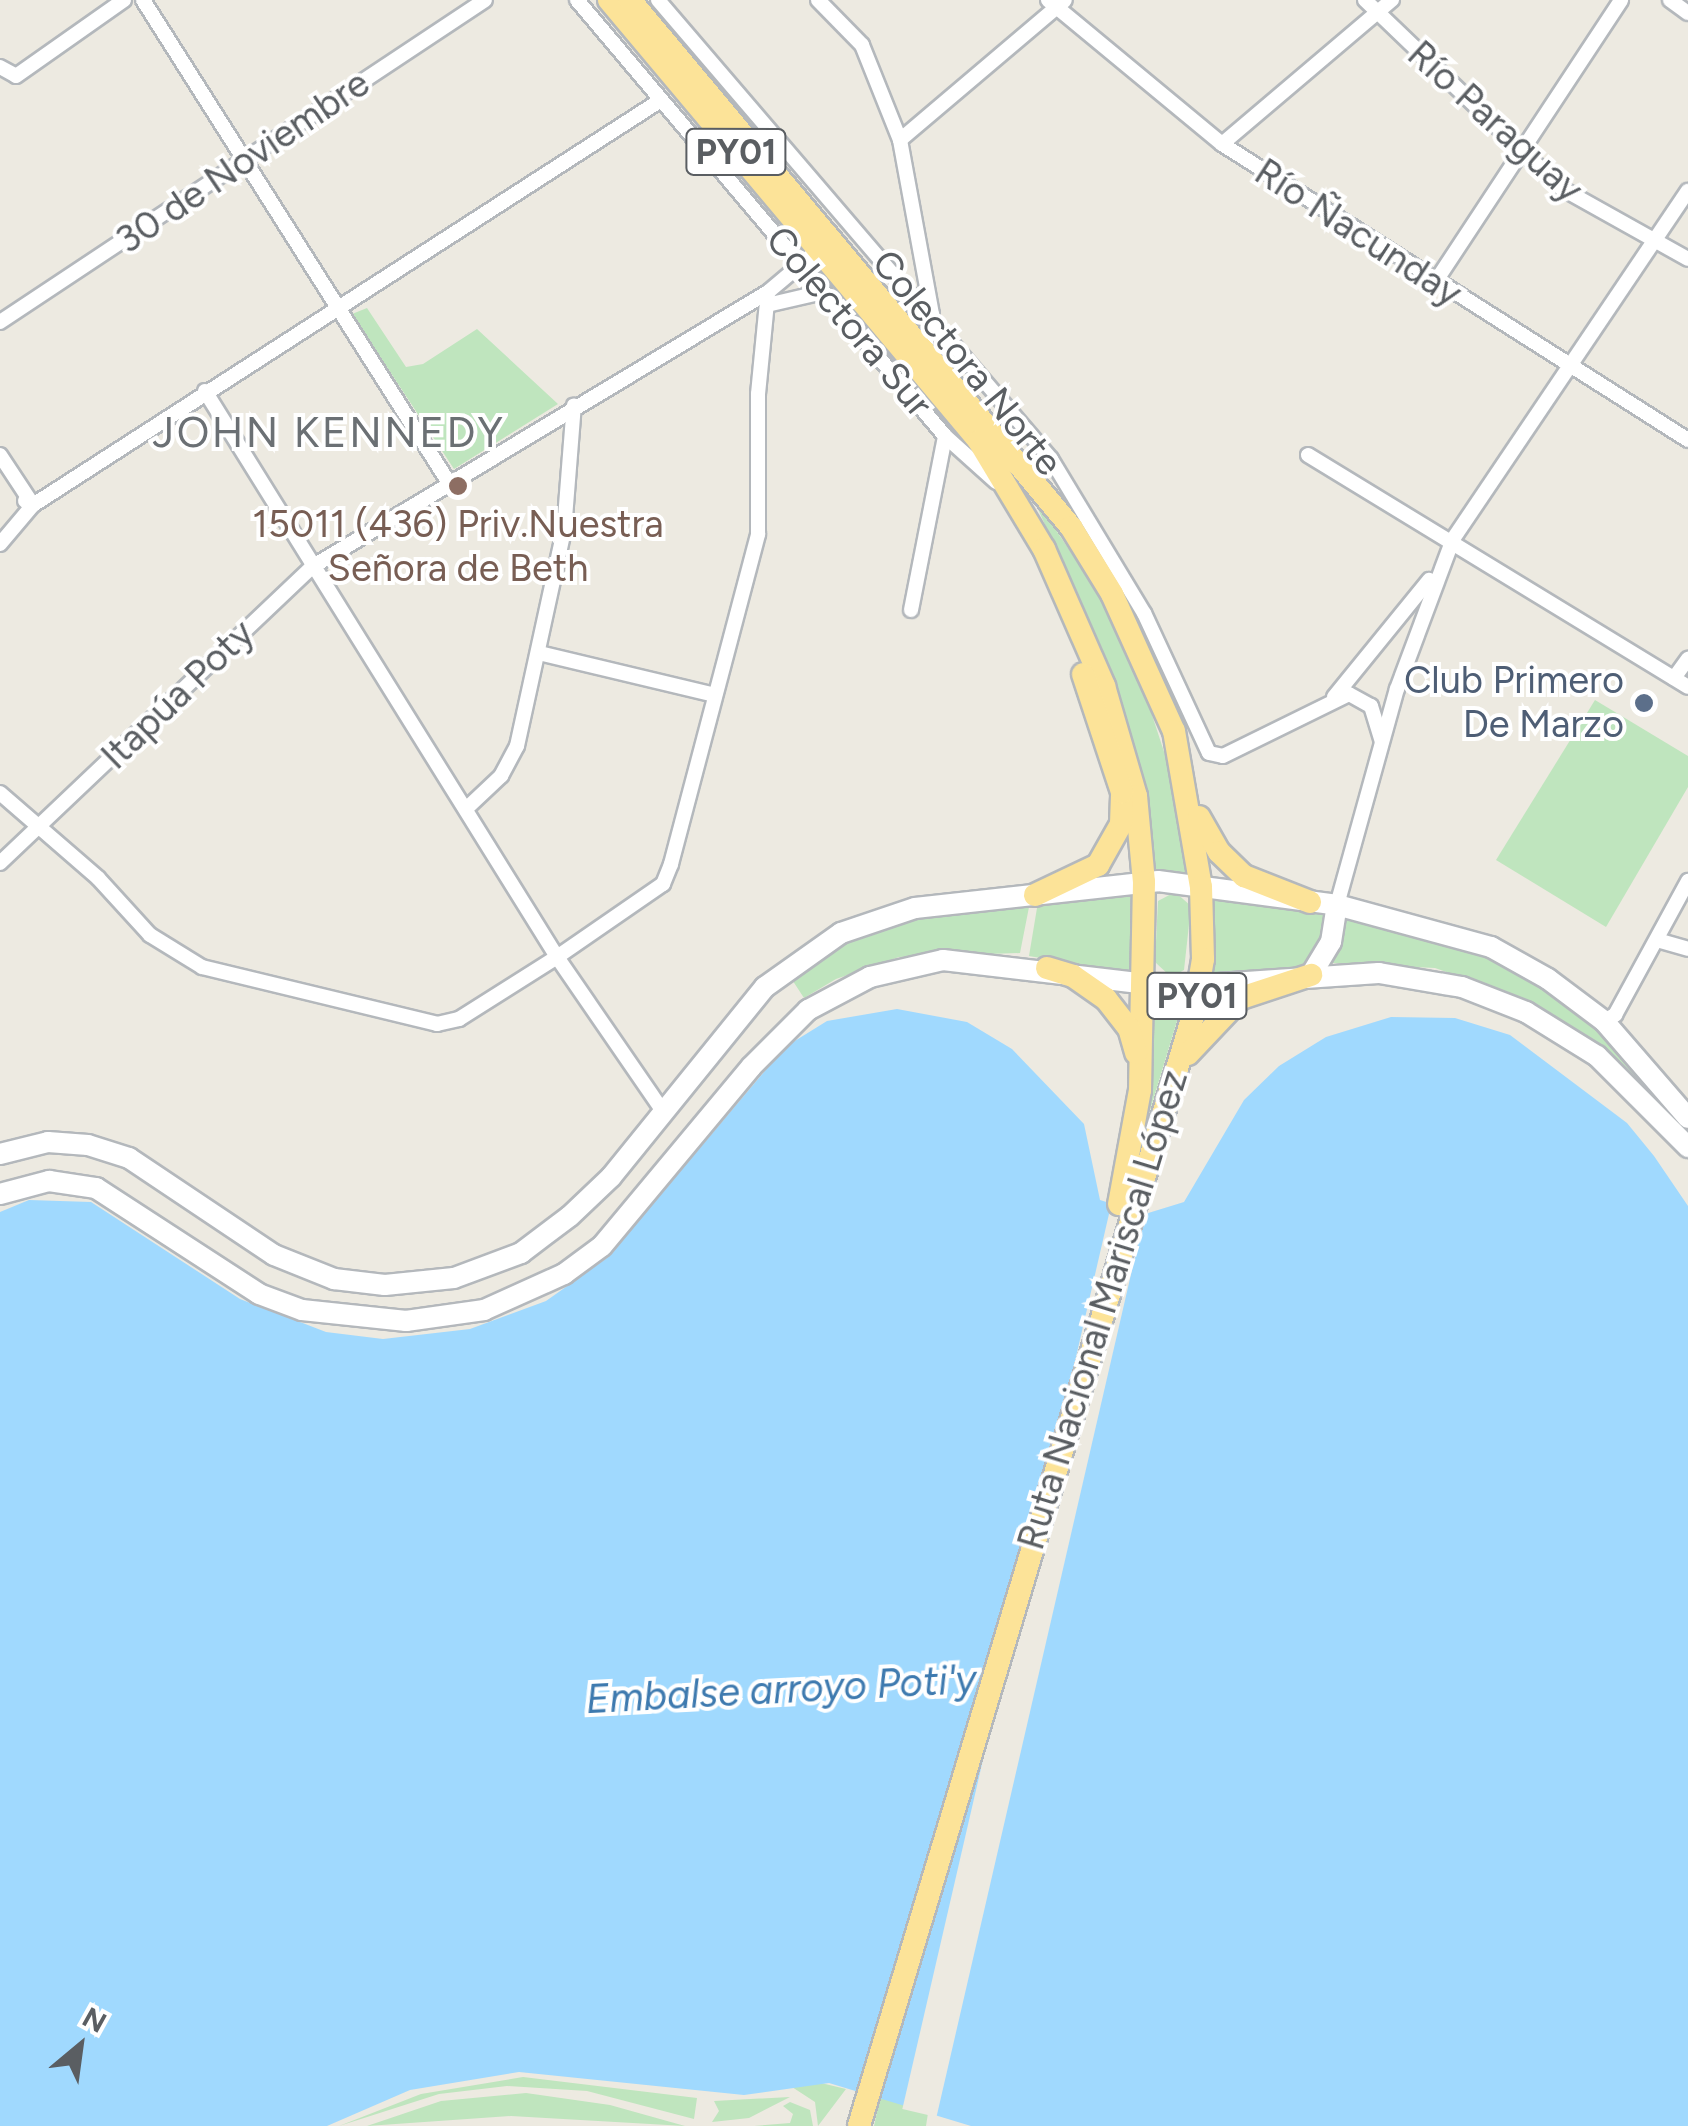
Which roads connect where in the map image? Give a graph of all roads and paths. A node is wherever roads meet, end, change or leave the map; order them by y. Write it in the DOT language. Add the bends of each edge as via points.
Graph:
graph roads {
  1 [pos="124,0"];
  2 [pos="143,0"];
  3 [pos="484,0"];
  4 [pos="577,0"];
  5 [pos="608,0"];
  6 [pos="630,0"];
  7 [pos="658,0"];
  8 [pos="818,0"];
  9 [pos="1365,0"];
  10 [pos="1392,0"];
  11 [pos="1620,0"];
  12 [pos="1670,0"];
  13 [pos="1056,2"];
  14 [pos="1688,13"];
  15 [pos="1379,16"];
  16 [pos="2,70"];
  17 [pos="661,100"];
  18 [pos="900,140"];
  19 [pos="1222,144"];
  20 [pos="1522,152"];
  21 [pos="244,164"];
  22 [pos="1688,191"];
  23 [pos="1654,242"];
  24 [pos="810,257"];
  25 [pos="1688,259"];
  26 [pos="1434,284"];
  27 [pos="824,292"];
  28 [pos="767,299"];
  29 [pos="338,308"];
  30 [pos="932,314"];
  31 [pos="0,322"];
  32 [pos="881,341"];
  33 [pos="924,346"];
  34 [pos="1568,365"];
  35 [pos="205,391"];
  36 [pos="574,405"];
  37 [pos="946,436"];
  38 [pos="1688,440"];
  39 [pos="0,455"];
  40 [pos="1308,455"];
  41 [pos="451,486"];
  42 [pos="1016,496"];
  43 [pos="28,503"];
  44 [pos="1452,539"];
  45 [pos="0,544"];
  46 [pos="1441,564"];
  47 [pos="312,567"];
  48 [pos="912,610"];
  49 [pos="1073,612"];
  50 [pos="539,653"];
  51 [pos="1688,659"];
  52 [pos="1674,678"];
  53 [pos="1688,687"];
  54 [pos="716,695"];
  55 [pos="1334,697"];
  56 [pos="1382,741"];
  57 [pos="1188,790"];
  58 [pos="0,793"];
  59 [pos="466,808"];
  60 [pos="40,826"];
  61 [pos="0,863"];
  62 [pos="1144,882"];
  63 [pos="1688,882"];
  64 [pos="1201,887"];
  65 [pos="1035,896"];
  66 [pos="1310,902"];
  67 [pos="1337,905"];
  68 [pos="1657,940"];
  69 [pos="1688,949"];
  70 [pos="558,958"];
  71 [pos="1047,968"];
  72 [pos="1310,975"];
  73 [pos="1144,980"];
  74 [pos="1199,986"];
  75 [pos="1604,1022"];
  76 [pos="1175,1072"];
  77 [pos="1140,1090"];
  78 [pos="664,1111"];
  79 [pos="1688,1118"];
  80 [pos="1688,1147"];
  81 [pos="0,1154"];
  82 [pos="1129,1192"];
  83 [pos="0,1194"];
  84 [pos="859,2110"];
  85 [pos="841,2126"];
  1 -- 16 [label="street" via="16,76"];
  2 -- 21 [label="street"];
  3 -- 21 [label="street, 30 de Noviembre"];
  4 -- 17 [label="street, Colectora Sur"];
  5 -- 24 [label="highway, Ruta Nacional Mariscal López / PY01"];
  6 -- 33 [label="highway, Ruta Nacional Mariscal López / PY01"];
  7 -- 30 [label="street, Colectora Norte"];
  8 -- 18 [label="street" via="862,44"];
  9 -- 15 [label="street, Río Paraguay"];
  10 -- 15 [label="street"];
  11 -- 20 [label="street"];
  12 -- 14 [label="street"];
  13 -- 18 [label="street"];
  13 -- 19 [label="street, Río Ñacunday"];
  15 -- 19 [label="street"];
  15 -- 20 [label="street, Río Paraguay"];
  17 -- 24 [label="street, Colectora Sur"];
  17 -- 29 [label="street"];
  18 -- 30 [label="street"];
  19 -- 26 [label="street, Río Ñacunday"];
  20 -- 23 [label="street, Río Paraguay" via="1582,203"];
  20 -- 26 [label="street"];
  21 -- 29 [label="street"];
  21 -- 31 [label="street, 30 de Noviembre"];
  22 -- 23 [label="street"];
  23 -- 25 [label="street, Río Paraguay"];
  23 -- 34 [label="street"];
  24 -- 27 [label="street, Colectora Sur"];
  24 -- 28 [label="street, Itapúa Poty"];
  24 -- 32 [label="highway, Ruta Nacional Mariscal López / PY01"];
  26 -- 34 [label="street, Río Ñacunday"];
  27 -- 28 [label="street"];
  27 -- 32 [label="street, Colectora Sur"];
  28 -- 36 [label="street, Itapúa Poty"];
  28 -- 54 [label="street" via="758,394 758,534"];
  29 -- 35 [label="street"];
  29 -- 41 [label="street"];
  30 -- 33 [label="street"];
  30 -- 55 [label="street, Colectora Norte" via="1051,459 1144,613 1209,753 1222,756"];
  32 -- 37 [label="street, Colectora Sur"];
  32 -- 42 [label="highway, Ruta Nacional Mariscal López / PY01"];
  33 -- 57 [label="highway, Ruta Nacional Mariscal López / PY01" via="1023,462 1092,560 1152,673"];
  34 -- 38 [label="street, Río Ñacunday"];
  34 -- 44 [label="street"];
  35 -- 43 [label="street"];
  35 -- 47 [label="street"];
  36 -- 41 [label="street, Itapúa Poty"];
  36 -- 50 [label="street" via="564,531"];
  37 -- 42 [label="street, Colectora Sur"];
  37 -- 48 [label="street"];
  39 -- 43 [label="street"];
  40 -- 44 [label="street"];
  41 -- 47 [label="street, Itapúa Poty"];
  42 -- 49 [label="highway, Ruta Nacional Mariscal López / PY01"];
  43 -- 45 [label="street"];
  44 -- 46 [label="street"];
  44 -- 52 [label="street"];
  46 -- 55 [label="street"];
  46 -- 56 [label="street"];
  47 -- 59 [label="street"];
  47 -- 60 [label="street, Itapúa Poty"];
  49 -- 62 [label="highway, Ruta Nacional Mariscal López / PY01" via="1124,743"];
  49 -- 65 [label="highway" via="1074,645 1124,808 1115,842 1098,865"];
  50 -- 54 [label="street"];
  50 -- 59 [label="street" via="517,746 501,776"];
  51 -- 52 [label="street"];
  52 -- 53 [label="street"];
  54 -- 70 [label="street" via="663,884"];
  55 -- 56 [label="street" via="1349,694 1371,706"];
  56 -- 67 [label="street"];
  57 -- 64 [label="highway, Ruta Nacional Mariscal López / PY01"];
  57 -- 66 [label="highway" via="1207,836 1230,863 1263,886"];
  58 -- 60 [label="street"];
  59 -- 70 [label="street"];
  60 -- 61 [label="street, Itapúa Poty"];
  60 -- 70 [label="street" via="150,935 202,967 437,1024 459,1018"];
  62 -- 64 [label="main road"];
  62 -- 65 [label="main road"];
  62 -- 73 [label="highway, Ruta Nacional Mariscal López / PY01"];
  63 -- 68 [label="street"];
  64 -- 66 [label="main road"];
  64 -- 74 [label="highway, Ruta Nacional Mariscal López / PY01"];
  65 -- 78 [label="main road" via="915,908 830,940 765,988"];
  66 -- 67 [label="main road"];
  67 -- 72 [label="main road" via="1331,942"];
  67 -- 75 [label="main road" via="1491,947"];
  68 -- 69 [label="street"];
  68 -- 75 [label="street" via="1615,1015"];
  70 -- 78 [label="street"];
  71 -- 73 [label="main road"];
  71 -- 77 [label="highway" via="1091,986 1117,1011 1133,1040"];
  71 -- 83 [label="main road" via="932,962 833,994 771,1044 602,1246 564,1274 484,1310 406,1322 302,1310 259,1294 142,1211 96,1188 49,1181"];
  72 -- 74 [label="main road"];
  72 -- 76 [label="highway" via="1241,998"];
  72 -- 80 [label="main road" via="1432,980 1526,1012 1625,1079"];
  73 -- 74 [label="main road"];
  73 -- 77 [label="highway, Ruta Nacional Mariscal López / PY01"];
  74 -- 76 [label="highway, Ruta Nacional Mariscal López / PY01"];
  75 -- 79 [label="main road"];
  76 -- 82 [label="highway, Ruta Nacional Mariscal López / PY01"];
  77 -- 82 [label="highway, Ruta Nacional Mariscal López / PY01"];
  78 -- 81 [label="main road" via="611,1177 522,1253 465,1275 386,1285 334,1279 274,1256 129,1158 48,1142"];
  82 -- 84 [label="highway, Ruta Nacional Mariscal López / PY01"];
  84 -- 85 [label="highway, Ruta Nacional Mariscal López / PY01"];
}
